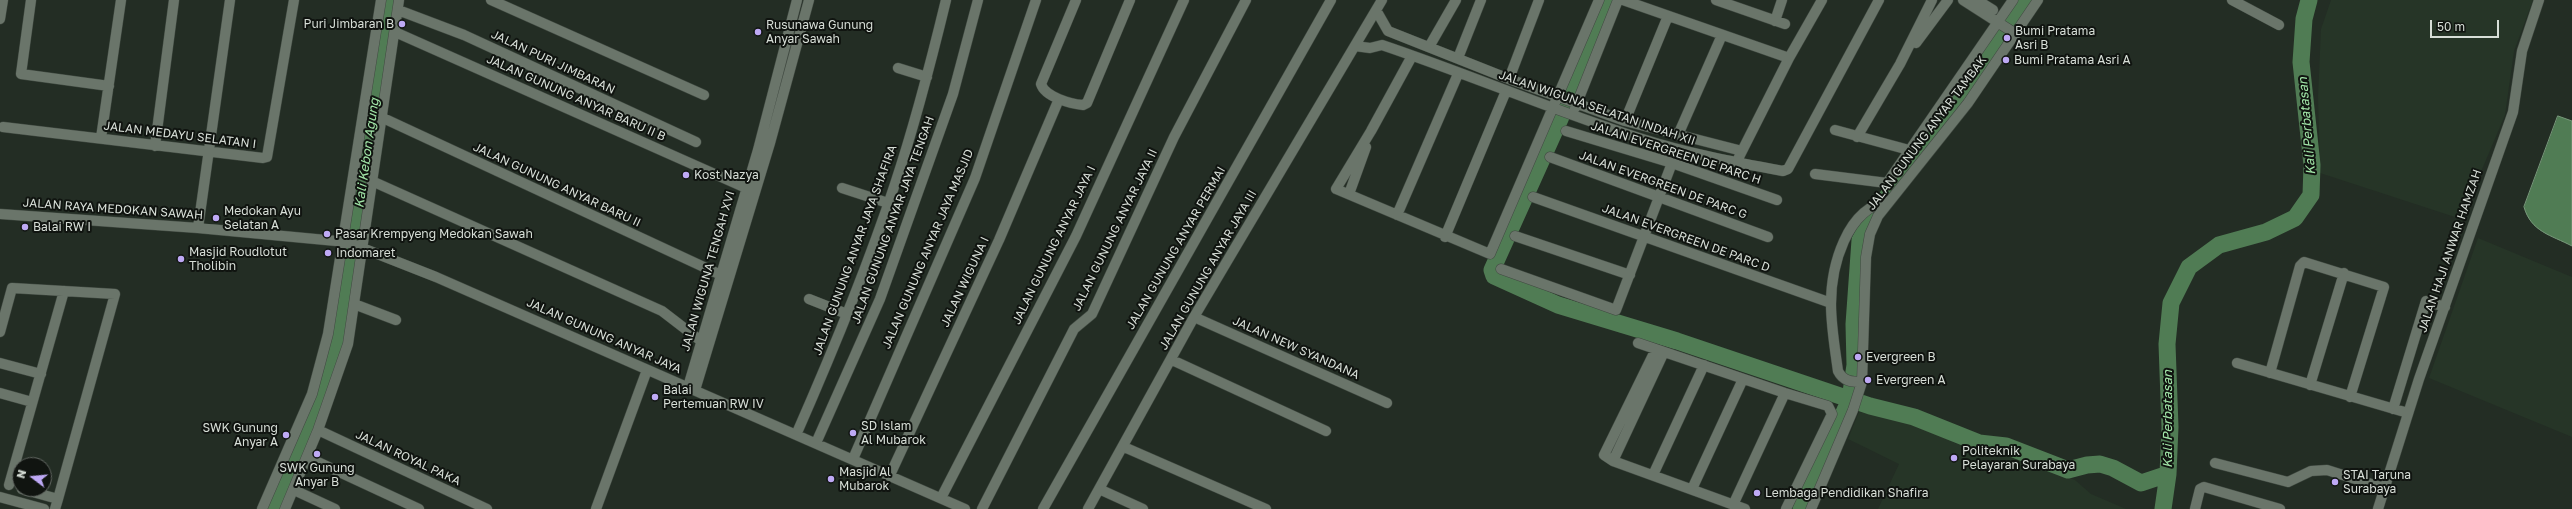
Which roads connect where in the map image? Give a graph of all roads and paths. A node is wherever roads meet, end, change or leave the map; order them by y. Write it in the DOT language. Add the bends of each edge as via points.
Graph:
graph roads {
  1 [pos="3,0"];
  2 [pos="31,0"];
  3 [pos="121,0"];
  4 [pos="174,0"];
  5 [pos="230,0"];
  6 [pos="294,0"];
  7 [pos="381,0"];
  8 [pos="491,0"];
  9 [pos="797,0"];
  10 [pos="809,0"];
  11 [pos="946,0"];
  12 [pos="978,0"];
  13 [pos="1036,0"];
  14 [pos="1076,0"];
  15 [pos="1130,0"];
  16 [pos="1184,0"];
  17 [pos="1246,0"];
  18 [pos="1331,0"];
  19 [pos="1382,0"];
  20 [pos="1456,0"];
  21 [pos="1481,0"];
  22 [pos="1539,0"];
  23 [pos="1598,0"];
  24 [pos="1618,0"];
  25 [pos="1623,0"];
  26 [pos="1716,0"];
  27 [pos="1782,0"];
  28 [pos="1822,0"];
  29 [pos="1879,0"];
  30 [pos="1932,0"];
  31 [pos="1948,0"];
  32 [pos="1963,0"];
  33 [pos="1977,0"];
  34 [pos="2013,0"];
  35 [pos="2038,0"];
  36 [pos="2232,0"];
  37 [pos="2539,0"];
  38 [pos="398,5"];
  39 [pos="1376,10"];
  40 [pos="1668,16"];
  41 [pos="0,19"];
  42 [pos="2009,25"];
  43 [pos="2279,25"];
  44 [pos="1388,31"];
  45 [pos="394,32"];
  46 [pos="1722,35"];
  47 [pos="1382,45"];
  48 [pos="1355,46"];
  49 [pos="1429,47"];
  50 [pos="1412,56"];
  51 [pos="1458,58"];
  52 [pos="1789,58"];
  53 [pos="1900,64"];
  54 [pos="898,68"];
  55 [pos="1458,74"];
  56 [pos="927,77"];
  57 [pos="1509,78"];
  58 [pos="109,86"];
  59 [pos="1506,92"];
  60 [pos="704,95"];
  61 [pos="1558,97"];
  62 [pos="1059,99"];
  63 [pos="1574,102"];
  64 [pos="1554,109"];
  65 [pos="1570,115"];
  66 [pos="383,118"];
  67 [pos="1625,121"];
  68 [pos="3,127"];
  69 [pos="1835,130"];
  70 [pos="1371,131"];
  71 [pos="1566,131"];
  72 [pos="1678,135"];
  73 [pos="1857,137"];
  74 [pos="101,138"];
  75 [pos="696,142"];
  76 [pos="155,146"];
  77 [pos="1909,150"];
  78 [pos="1742,151"];
  79 [pos="209,152"];
  80 [pos="1550,157"];
  81 [pos="1737,162"];
  82 [pos="1672,163"];
  83 [pos="1815,174"];
  84 [pos="374,182"];
  85 [pos="746,188"];
  86 [pos="842,188"];
  87 [pos="1349,194"];
  88 [pos="1533,197"];
  89 [pos="1658,198"];
  90 [pos="1778,200"];
  91 [pos="1887,201"];
  92 [pos="888,203"];
  93 [pos="0,214"];
  94 [pos="1396,215"];
  95 [pos="198,228"];
  96 [pos="1445,236"];
  97 [pos="1515,236"];
  98 [pos="1768,237"];
  99 [pos="1644,238"];
  100 [pos="345,241"];
  101 [pos="360,246"];
  102 [pos="1501,269"];
  103 [pos="2344,273"];
  104 [pos="721,275"];
  105 [pos="1630,275"];
  106 [pos="64,291"];
  107 [pos="809,299"];
  108 [pos="354,304"];
  109 [pos="1831,304"];
  110 [pos="2444,307"];
  111 [pos="847,314"];
  112 [pos="1194,317"];
  113 [pos="396,320"];
  114 [pos="0,332"];
  115 [pos="701,342"];
  116 [pos="1638,342"];
  117 [pos="1660,350"];
  118 [pos="1172,360"];
  119 [pos="0,363"];
  120 [pos="2237,363"];
  121 [pos="1704,365"];
  122 [pos="647,370"];
  123 [pos="2270,373"];
  124 [pos="41,374"];
  125 [pos="1743,379"];
  126 [pos="1855,382"];
  127 [pos="2310,385"];
  128 [pos="691,389"];
  129 [pos="0,393"];
  130 [pos="1785,394"];
  131 [pos="2350,397"];
  132 [pos="32,402"];
  133 [pos="1387,403"];
  134 [pos="2393,409"];
  135 [pos="2408,414"];
  136 [pos="318,430"];
  137 [pos="1326,431"];
  138 [pos="796,435"];
  139 [pos="816,443"];
  140 [pos="1124,447"];
  141 [pos="308,457"];
  142 [pos="853,459"];
  143 [pos="2215,463"];
  144 [pos="1653,474"];
  145 [pos="890,475"];
  146 [pos="4,484"];
  147 [pos="2384,488"];
  148 [pos="1099,489"];
  149 [pos="1692,489"];
  150 [pos="294,490"];
  151 [pos="0,497"];
  152 [pos="40,497"];
  153 [pos="941,498"];
  154 [pos="56,504"];
  155 [pos="1733,505"];
  156 [pos="44,509"];
  157 [pos="262,509"];
  158 [pos="285,509"];
  159 [pos="335,509"];
  160 [pos="419,509"];
  161 [pos="487,509"];
  162 [pos="596,509"];
  163 [pos="965,509"];
  164 [pos="982,509"];
  165 [pos="1043,509"];
  166 [pos="1088,509"];
  167 [pos="1143,509"];
  168 [pos="1266,509"];
  169 [pos="1745,509"];
  170 [pos="1786,509"];
  171 [pos="1811,509"];
  172 [pos="2195,509"];
  173 [pos="2280,509"];
  174 [pos="2378,509"];
  1 -- 41 [label="street"];
  2 -- 58 [label="street" via="21,74"];
  3 -- 58 [label="street"];
  4 -- 76 [label="street"];
  5 -- 79 [label="street"];
  6 -- 79 [label="street, JALAN MEDAYU SELATAN I" via="270,153 263,158"];
  7 -- 100 [label="street"];
  8 -- 60 [label="street"];
  9 -- 85 [label="street, JALAN WIGUNA TENGAH XVI"];
  10 -- 128 [label="street" via="770,143"];
  11 -- 56 [label="street, JALAN GUNUNG ANYAR JAYA SHAFIRA"];
  12 -- 139 [label="street, JALAN GUNUNG ANYAR JAYA TENGAH" via="952,94 880,299"];
  13 -- 142 [label="street, JALAN GUNUNG ANYAR JAYA MASJID" via="975,178"];
  14 -- 62 [label="street" via="1041,84"];
  15 -- 62 [label="street" via="1086,103 1080,105"];
  16 -- 153 [label="street, JALAN GUNUNG ANYAR JAYA I" via="1076,236"];
  17 -- 164 [label="street, JALAN GUNUNG ANYAR JAYA II" via="1174,137 1092,314 1074,329"];
  18 -- 165 [label="street, JALAN GUNUNG ANYAR PERMAI"];
  19 -- 39 [label="street, JALAN GUNUNG ANYAR JAYA III"];
  20 -- 49 [label="street"];
  21 -- 51 [label="street"];
  22 -- 57 [label="street"];
  23 -- 61 [label="street"];
  24 -- 63 [label="street"];
  25 -- 40 [label="street"];
  26 -- 27 [label="street" via="1780,22"];
  28 -- 52 [label="street"];
  29 -- 81 [label="street, JALAN WIGUNA SELATAN INDAH XII" via="1788,169 1783,171"];
  30 -- 53 [label="street"];
  31 -- 53 [label="street"];
  32 -- 42 [label="street"];
  33 -- 42 [label="street"];
  34 -- 42 [label="street"];
  35 -- 42 [label="street, JALAN GUNUNG ANYAR TAMBAK"];
  36 -- 43 [label="street"];
  37 -- 110 [label="street, JALAN HAJI ANWAR HAMZAH" via="2522,51 2513,112"];
  38 -- 45 [label="street"];
  38 -- 75 [label="street, JALAN PURI JIMBARAN"];
  39 -- 44 [label="street"];
  39 -- 48 [label="street, JALAN GUNUNG ANYAR JAYA III"];
  40 -- 46 [label="street"];
  40 -- 67 [label="street"];
  42 -- 77 [label="street"];
  42 -- 91 [label="street, JALAN GUNUNG ANYAR TAMBAK" via="1968,103"];
  44 -- 47 [label="street"];
  44 -- 49 [label="street, JALAN WIGUNA SELATAN INDAH XII"];
  45 -- 66 [label="street"];
  45 -- 85 [label="street, JALAN GUNUNG ANYAR BARU II B"];
  46 -- 52 [label="street"];
  46 -- 72 [label="street"];
  47 -- 48 [label="street, JALAN WIGUNA SELATAN INDAH XII" via="1370,48"];
  47 -- 50 [label="street, JALAN WIGUNA SELATAN INDAH XII"];
  48 -- 112 [label="street, JALAN GUNUNG ANYAR JAYA III"];
  49 -- 51 [label="street, JALAN WIGUNA SELATAN INDAH XII"];
  50 -- 55 [label="street, JALAN WIGUNA SELATAN INDAH XII"];
  50 -- 70 [label="street"];
  51 -- 57 [label="street, JALAN WIGUNA SELATAN INDAH XII"];
  52 -- 78 [label="street"];
  53 -- 73 [label="street"];
  54 -- 56 [label="street"];
  55 -- 59 [label="street, JALAN WIGUNA SELATAN INDAH XII"];
  55 -- 94 [label="street"];
  56 -- 92 [label="street, JALAN GUNUNG ANYAR JAYA SHAFIRA"];
  57 -- 61 [label="street, JALAN WIGUNA SELATAN INDAH XII"];
  58 -- 74 [label="street"];
  59 -- 64 [label="street, JALAN WIGUNA SELATAN INDAH XII"];
  59 -- 96 [label="street"];
  61 -- 63 [label="street, JALAN WIGUNA SELATAN INDAH XII"];
  61 -- 64 [label="street"];
  62 -- 145 [label="street, JALAN WIGUNA I" via="999,240"];
  63 -- 65 [label="street"];
  63 -- 67 [label="street, JALAN WIGUNA SELATAN INDAH XII"];
  64 -- 65 [label="street, JALAN WIGUNA SELATAN INDAH XII"];
  64 -- 96 [label="street" via="1489,254"];
  65 -- 81 [label="street, JALAN WIGUNA SELATAN INDAH XII" via="1698,155"];
  66 -- 84 [label="street"];
  66 -- 104 [label="street, JALAN GUNUNG ANYAR BARU II"];
  67 -- 72 [label="street, JALAN WIGUNA SELATAN INDAH XII"];
  68 -- 74 [label="street, JALAN MEDAYU SELATAN I"];
  69 -- 73 [label="street"];
  70 -- 87 [label="street"];
  70 -- 87 [label="street" via="1336,186 1336,189"];
  71 -- 82 [label="street, JALAN EVERGREEN DE PARC H"];
  72 -- 78 [label="street, JALAN WIGUNA SELATAN INDAH XII"];
  73 -- 77 [label="street"];
  74 -- 76 [label="street, JALAN MEDAYU SELATAN I"];
  76 -- 79 [label="street, JALAN MEDAYU SELATAN I"];
  77 -- 83 [label="street" via="1885,184"];
  78 -- 81 [label="street"];
  79 -- 95 [label="street"];
  80 -- 89 [label="street, JALAN EVERGREEN DE PARC G"];
  82 -- 89 [label="street"];
  82 -- 90 [label="street, JALAN EVERGREEN DE PARC H"];
  84 -- 101 [label="street"];
  84 -- 115 [label="street" via="662,311"];
  85 -- 104 [label="street, JALAN WIGUNA TENGAH XVI"];
  86 -- 92 [label="street"];
  87 -- 94 [label="street"];
  88 -- 99 [label="street, JALAN EVERGREEN DE PARC D"];
  89 -- 98 [label="street, JALAN EVERGREEN DE PARC G"];
  89 -- 99 [label="street"];
  91 -- 109 [label="street" via="1868,208 1844,238"];
  91 -- 126 [label="street, JALAN GUNUNG ANYAR TAMBAK" via="1870,234"];
  92 -- 111 [label="street, JALAN GUNUNG ANYAR JAYA SHAFIRA"];
  93 -- 95 [label="street, JALAN RAYA MEDOKAN SAWAH"];
  94 -- 96 [label="street"];
  95 -- 100 [label="street, JALAN RAYA MEDOKAN SAWAH"];
  97 -- 105 [label="street"];
  99 -- 105 [label="street"];
  99 -- 109 [label="street, JALAN EVERGREEN DE PARC D"];
  100 -- 101 [label="street, JALAN RAYA MEDOKAN SAWAH"];
  100 -- 157 [label="street" via="328,334 312,394"];
  101 -- 108 [label="street"];
  101 -- 122 [label="street, JALAN GUNUNG ANYAR JAYA"];
  102 -- 105 [label="street" via="1616,310"];
  103 -- 123 [label="street" via="2304,262 2300,266"];
  103 -- 127 [label="street"];
  103 -- 131 [label="street" via="2384,287"];
  104 -- 115 [label="street, JALAN WIGUNA TENGAH XVI"];
  106 -- 114 [label="street" via="12,288"];
  106 -- 124 [label="street"];
  106 -- 154 [label="street" via="115,294"];
  107 -- 111 [label="street"];
  108 -- 113 [label="street"];
  108 -- 136 [label="street" via="348,344"];
  109 -- 126 [label="street" via="1838,371 1840,377"];
  110 -- 134 [label="street" via="2426,301"];
  110 -- 135 [label="street, JALAN HAJI ANWAR HAMZAH"];
  111 -- 138 [label="street, JALAN GUNUNG ANYAR JAYA SHAFIRA"];
  112 -- 118 [label="street, JALAN GUNUNG ANYAR JAYA III"];
  112 -- 133 [label="street, JALAN NEW SYANDANA"];
  115 -- 128 [label="street, JALAN WIGUNA TENGAH XVI"];
  116 -- 117 [label="street"];
  117 -- 121 [label="street"];
  117 -- 144 [label="street" via="1610,460"];
  118 -- 137 [label="street"];
  118 -- 140 [label="street, JALAN GUNUNG ANYAR JAYA III"];
  119 -- 124 [label="street"];
  120 -- 123 [label="street"];
  121 -- 125 [label="street"];
  121 -- 144 [label="street"];
  122 -- 128 [label="street, JALAN GUNUNG ANYAR JAYA"];
  122 -- 162 [label="street"];
  123 -- 127 [label="street"];
  124 -- 132 [label="street"];
  125 -- 130 [label="street"];
  125 -- 149 [label="street"];
  126 -- 171 [label="street, JALAN GUNUNG ANYAR TAMBAK" via="1857,400 1854,410"];
  127 -- 131 [label="street"];
  128 -- 138 [label="street, JALAN GUNUNG ANYAR JAYA"];
  129 -- 132 [label="street"];
  130 -- 155 [label="street"];
  130 -- 170 [label="street" via="1828,406 1832,414"];
  131 -- 134 [label="street"];
  132 -- 146 [label="street"];
  134 -- 135 [label="street"];
  135 -- 147 [label="street, JALAN HAJI ANWAR HAMZAH"];
  136 -- 141 [label="street"];
  136 -- 161 [label="street, JALAN ROYAL PAKA"];
  138 -- 139 [label="street, JALAN GUNUNG ANYAR JAYA"];
  139 -- 142 [label="street, JALAN GUNUNG ANYAR JAYA"];
  140 -- 148 [label="street, JALAN GUNUNG ANYAR JAYA III"];
  140 -- 168 [label="street"];
  141 -- 150 [label="street"];
  141 -- 160 [label="street"];
  142 -- 145 [label="street, JALAN GUNUNG ANYAR JAYA"];
  143 -- 147 [label="street" via="2288,482 2311,471 2327,470"];
  144 -- 149 [label="street"];
  145 -- 153 [label="street, JALAN GUNUNG ANYAR JAYA"];
  147 -- 174 [label="street, JALAN HAJI ANWAR HAMZAH"];
  148 -- 166 [label="street, JALAN GUNUNG ANYAR JAYA III"];
  148 -- 167 [label="street"];
  149 -- 155 [label="street"];
  150 -- 158 [label="street"];
  150 -- 159 [label="street"];
  151 -- 156 [label="street"];
  152 -- 154 [label="street"];
  153 -- 163 [label="street, JALAN GUNUNG ANYAR JAYA"];
  155 -- 169 [label="street"];
  172 -- 173 [label="street" via="2200,489 2204,487"];
}
